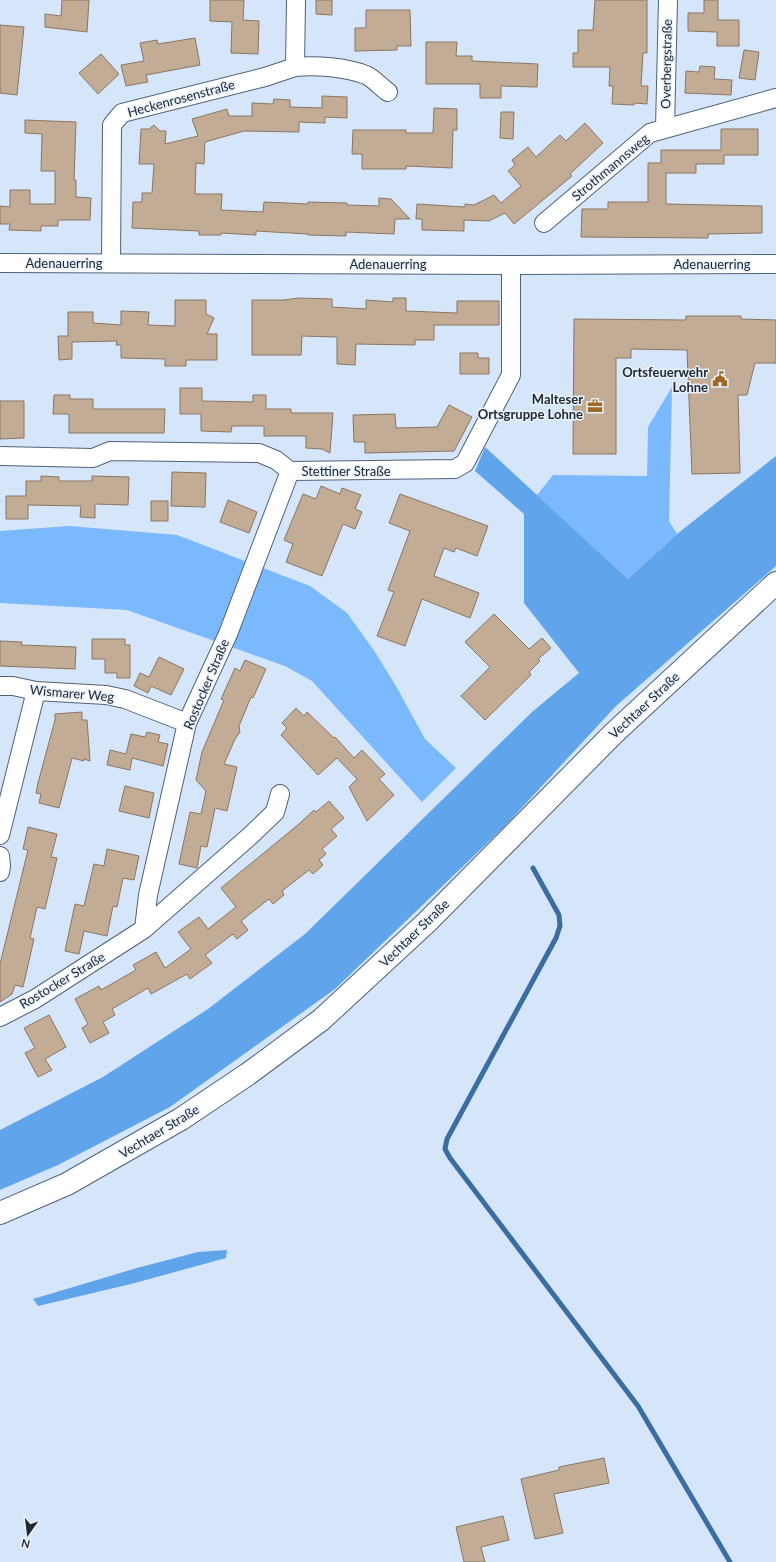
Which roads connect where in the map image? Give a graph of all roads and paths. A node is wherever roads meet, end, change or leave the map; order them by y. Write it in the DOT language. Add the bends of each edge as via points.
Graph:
graph roads {
  1 [pos="296,0"];
  2 [pos="668,0"];
  3 [pos="295,68"];
  4 [pos="388,92"];
  5 [pos="776,98"];
  6 [pos="664,128"];
  7 [pos="544,223"];
  8 [pos="0,263"];
  9 [pos="111,263"];
  10 [pos="776,264"];
  11 [pos="511,265"];
  12 [pos="0,456"];
  13 [pos="290,472"];
  14 [pos="776,584"];
  15 [pos="0,686"];
  16 [pos="36,691"];
  17 [pos="187,723"];
  18 [pos="280,794"];
  19 [pos="0,836"];
  20 [pos="0,856"];
  21 [pos="0,872"];
  22 [pos="144,929"];
  23 [pos="0,1017"];
  24 [pos="0,1213"];
  1 -- 3 [label="street"];
  2 -- 6 [label="street, Overbergstraße"];
  3 -- 4 [label="street, Heckenrosenstraße" via="336,68 367,75"];
  3 -- 9 [label="street, Heckenrosenstraße" via="122,113 112,124"];
  5 -- 6 [label="street, Strothmannsweg"];
  6 -- 7 [label="street, Strothmannsweg" via="650,133"];
  8 -- 9 [label="street, Adenauerring"];
  9 -- 11 [label="street, Adenauerring"];
  10 -- 11 [label="street, Adenauerring"];
  11 -- 13 [label="street, Stettiner Straße" via="511,375 465,463 455,469"];
  12 -- 13 [label="street, Stettiner Straße" via="93,458 110,451 259,453 276,460"];
  13 -- 17 [label="street, Rostocker Straße" via="228,634"];
  14 -- 24 [label="main road, Vechtaer Straße" via="614,733 427,922 321,1020 182,1119 66,1184"];
  15 -- 16 [label="street, Wismarer Weg"];
  16 -- 17 [label="street, Wismarer Weg" via="106,695 125,699"];
  16 -- 19 [label="street"];
  17 -- 22 [label="street, Rostocker Straße" via="148,895"];
  18 -- 22 [label="street, Rostocker Straße" via="275,812"];
  20 -- 21 [label="street"];
  22 -- 23 [label="street, Rostocker Straße" via="34,999"];
}
